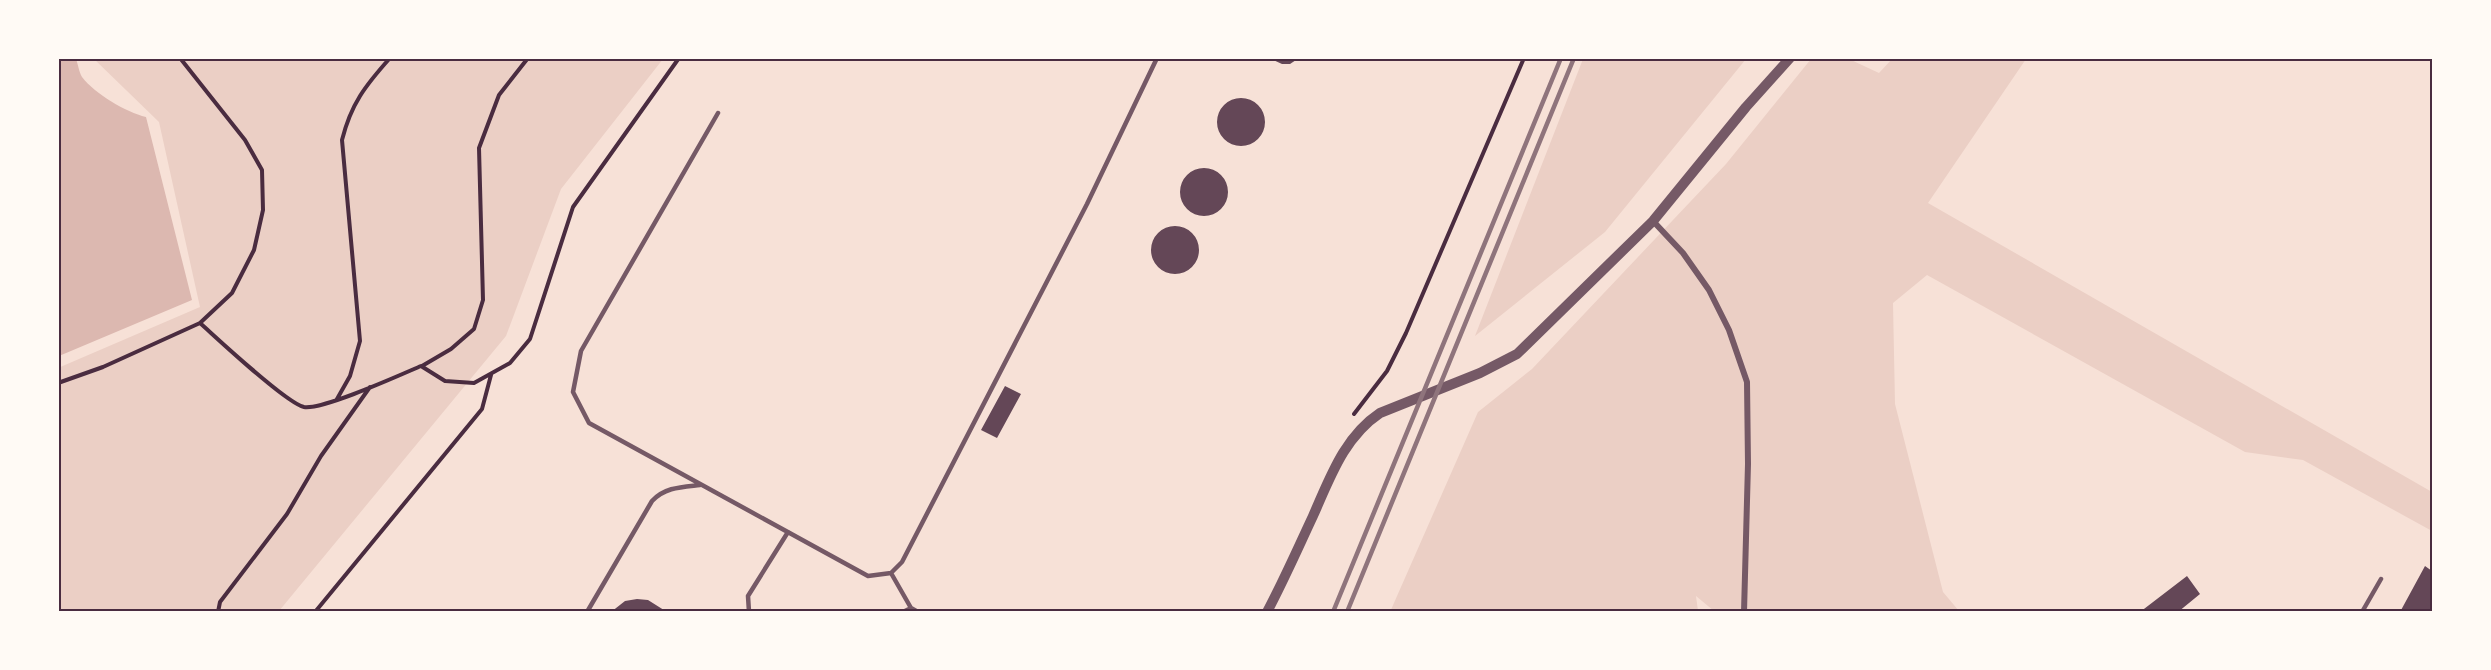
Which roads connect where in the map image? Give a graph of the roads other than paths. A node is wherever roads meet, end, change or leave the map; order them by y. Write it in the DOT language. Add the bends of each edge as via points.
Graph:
graph roads {
  1 [pos="1157,58"];
  2 [pos="1790,58"];
  3 [pos="718,113"];
  4 [pos="1653,221"];
  5 [pos="700,485"];
  6 [pos="788,532"];
  7 [pos="891,573"];
  8 [pos="2380,579"];
  9 [pos="911,608"];
  10 [pos="587,612"];
  11 [pos="749,612"];
  12 [pos="903,612"];
  13 [pos="918,612"];
  14 [pos="1267,612"];
  15 [pos="1744,612"];
  16 [pos="2362,612"];
  1 -- 7 [label="lane" via="1082,215 902,562"];
  2 -- 4 [label="street"];
  3 -- 5 [label="lane" via="581,351 573,392 588,423"];
  4 -- 14 [label="street" via="1516,354 1365,423 1339,457"];
  4 -- 15 [label="street" via="1683,253 1709,290 1729,330 1747,382"];
  5 -- 6 [label="lane"];
  5 -- 10 [label="lane" via="672,488 657,495"];
  6 -- 7 [label="lane" via="868,576"];
  6 -- 11 [label="lane" via="748,596"];
  7 -- 9 [label="lane"];
  8 -- 16 [label="lane"];
  9 -- 12 [label="lane"];
  9 -- 13 [label="lane"];
}
